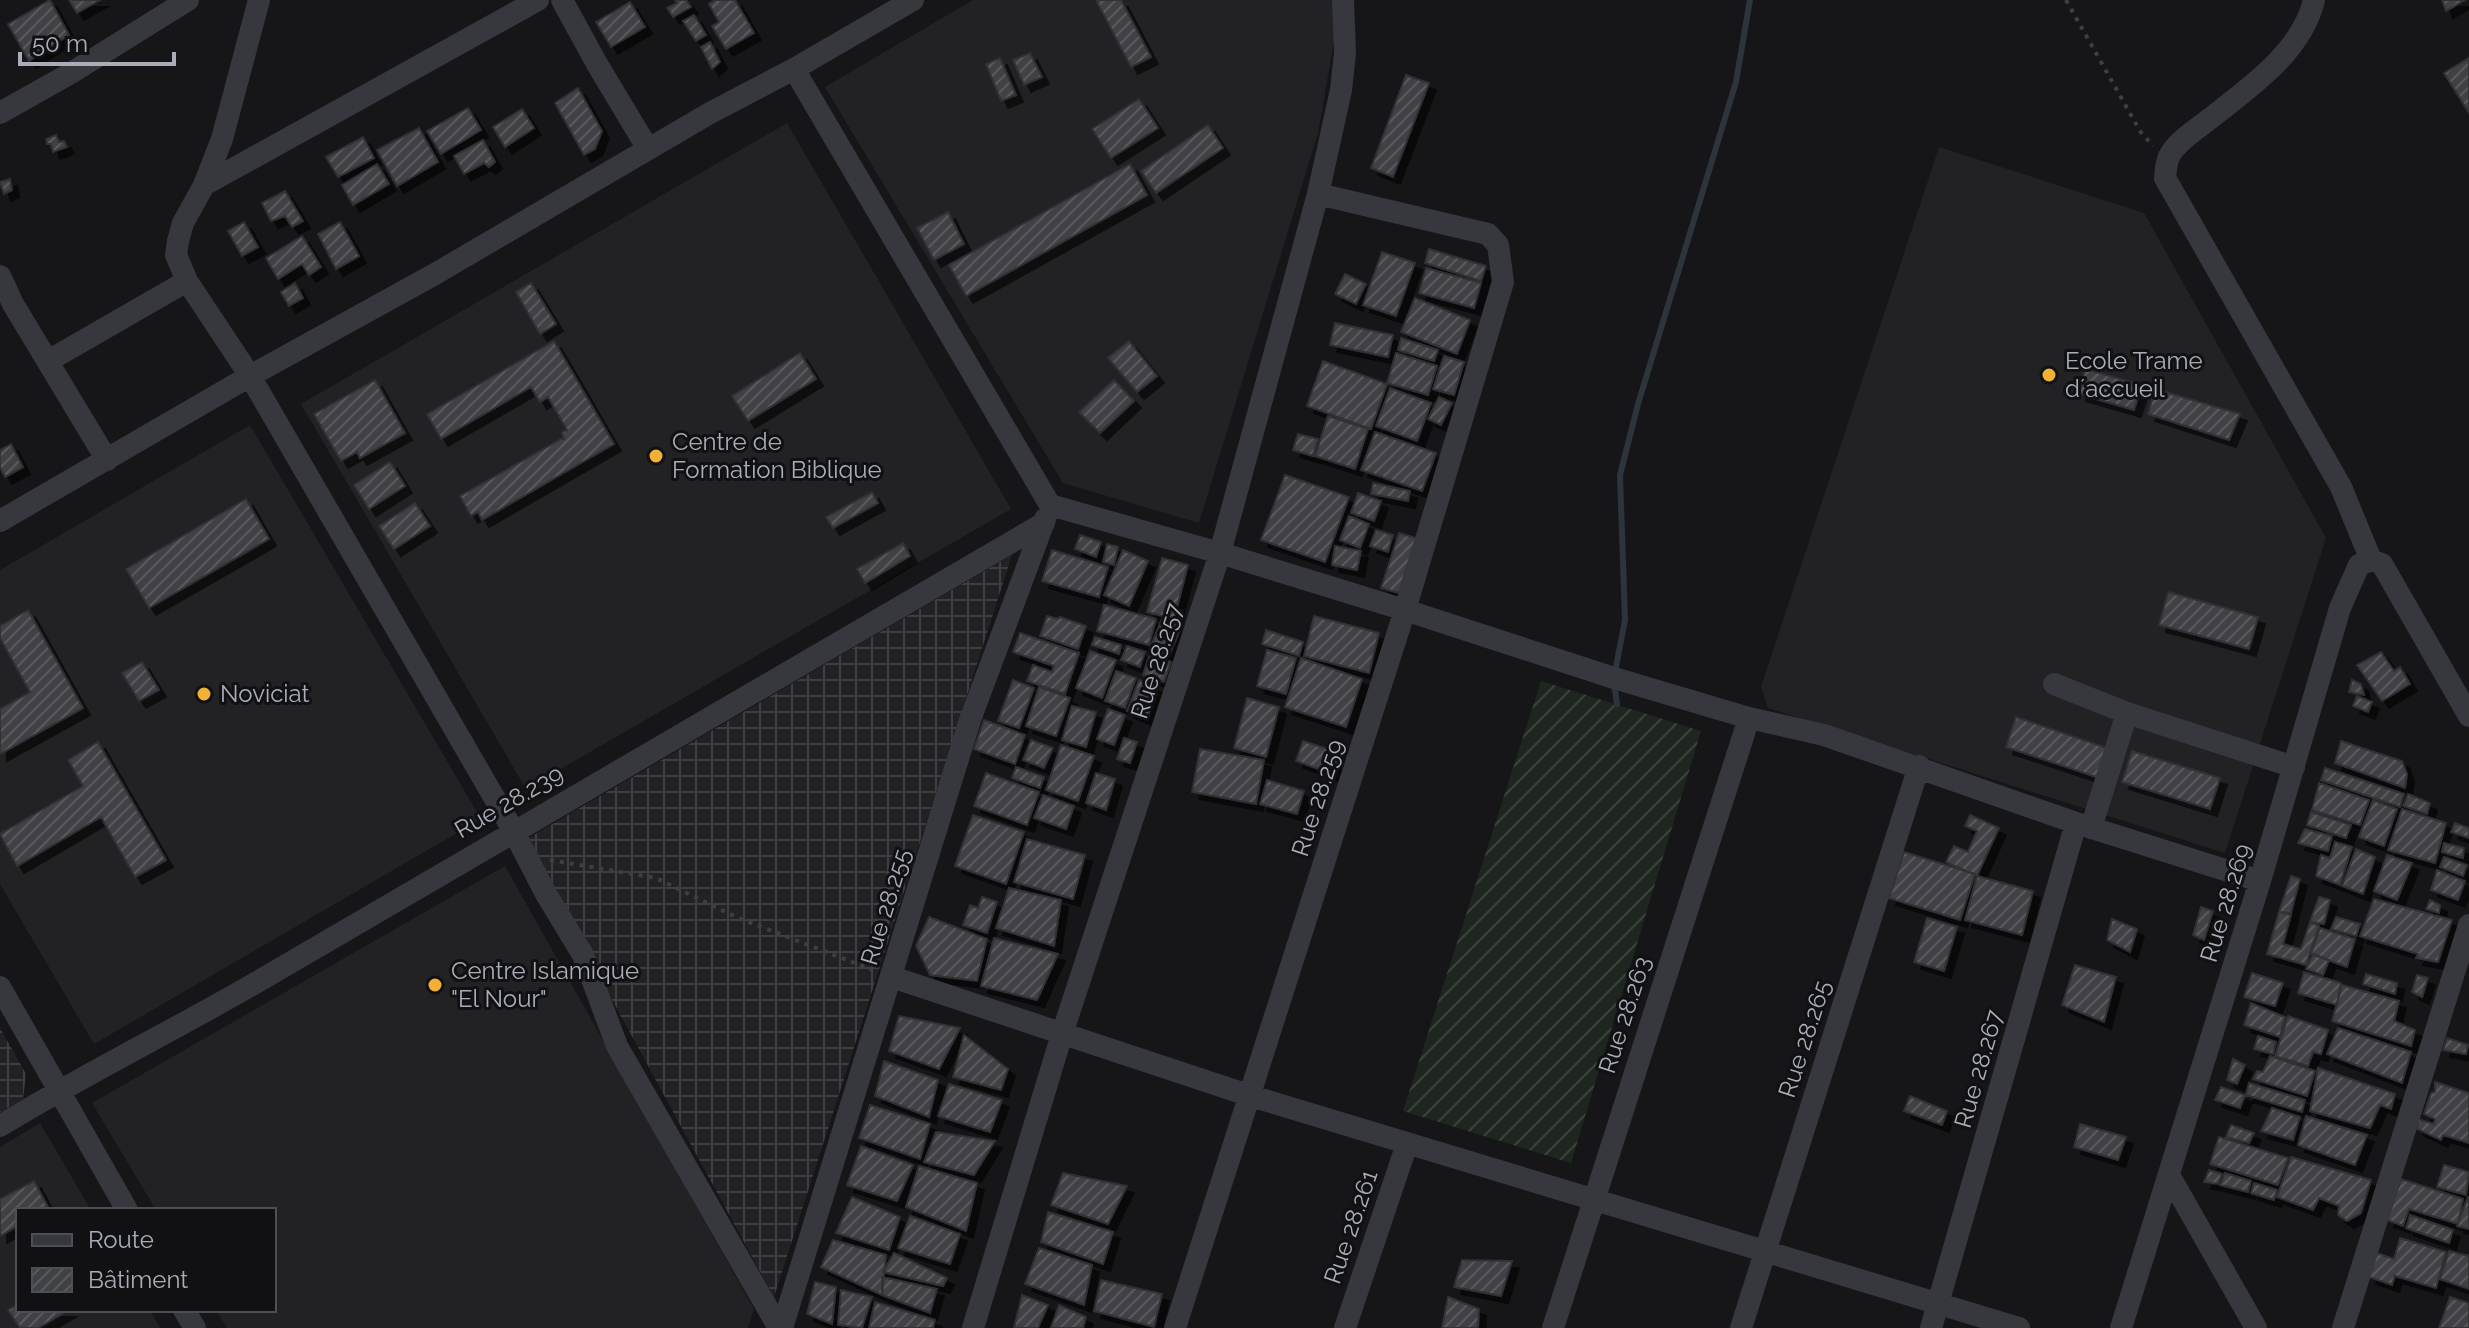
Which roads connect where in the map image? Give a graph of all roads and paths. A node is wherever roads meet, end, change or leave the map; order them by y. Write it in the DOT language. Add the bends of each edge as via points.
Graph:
graph roads {
  1 [pos="188,0"];
  2 [pos="259,0"];
  3 [pos="538,0"];
  4 [pos="562,0"];
  5 [pos="913,0"];
  6 [pos="1343,0"];
  7 [pos="2066,0"];
  8 [pos="2314,0"];
  9 [pos="794,69"];
  10 [pos="0,113"];
  11 [pos="648,149"];
  12 [pos="2167,163"];
  13 [pos="204,185"];
  14 [pos="1318,194"];
  15 [pos="0,276"];
  16 [pos="187,281"];
  17 [pos="7,308"];
  18 [pos="48,361"];
  19 [pos="250,376"];
  20 [pos="107,460"];
  21 [pos="1047,514"];
  22 [pos="0,521"];
  23 [pos="1220,553"];
  24 [pos="2371,560"];
  25 [pos="1405,610"];
  26 [pos="2054,684"];
  27 [pos="2127,713"];
  28 [pos="2469,716"];
  29 [pos="1749,718"];
  30 [pos="1919,766"];
  31 [pos="2294,767"];
  32 [pos="2084,826"];
  33 [pos="513,830"];
  34 [pos="526,855"];
  35 [pos="2260,881"];
  36 [pos="2469,925"];
  37 [pos="892,977"];
  38 [pos="0,987"];
  39 [pos="1062,1034"];
  40 [pos="58,1090"];
  41 [pos="1251,1096"];
  42 [pos="0,1126"];
  43 [pos="1407,1144"];
  44 [pos="2169,1175"];
  45 [pos="1593,1199"];
  46 [pos="126,1208"];
  47 [pos="1764,1251"];
  48 [pos="1939,1303"];
  49 [pos="781,1328"];
  50 [pos="973,1328"];
  51 [pos="1175,1328"];
  52 [pos="1345,1328"];
  53 [pos="1553,1328"];
  54 [pos="1741,1328"];
  55 [pos="1931,1328"];
  56 [pos="2019,1328"];
  57 [pos="2121,1328"];
  58 [pos="2256,1328"];
  59 [pos="2343,1328"];
  1 -- 10 [label="street"];
  2 -- 13 [label="street" via="222,139"];
  3 -- 13 [label="street"];
  4 -- 11 [label="street"];
  5 -- 9 [label="street"];
  6 -- 14 [label="street, Rue 28.257" via="1341,90"];
  7 -- 12 [label="path" via="2140,131"];
  8 -- 12 [label="street" via="2286,51 2187,138"];
  9 -- 11 [label="street"];
  9 -- 21 [label="street"];
  11 -- 19 [label="street"];
  12 -- 24 [label="street" via="2165,178 2341,487"];
  13 -- 16 [label="street" via="178,241 176,255"];
  14 -- 23 [label="street, Rue 28.257"];
  14 -- 25 [label="street, Rue 28.259" via="1488,234 1498,245 1503,282"];
  15 -- 17 [label="street"];
  16 -- 18 [label="street"];
  16 -- 19 [label="street"];
  17 -- 18 [label="street"];
  18 -- 20 [label="street"];
  19 -- 20 [label="street"];
  19 -- 33 [label="street"];
  20 -- 22 [label="street"];
  21 -- 23 [label="street"];
  21 -- 33 [label="street, Rue 28.239"];
  21 -- 37 [label="street, Rue 28.255" via="970,720"];
  23 -- 25 [label="street"];
  23 -- 39 [label="street, Rue 28.257"];
  24 -- 28 [label="street" via="2382,564"];
  24 -- 31 [label="street, Rue 28.269" via="2359,565 2340,608"];
  25 -- 29 [label="street"];
  25 -- 41 [label="street, Rue 28.259"];
  26 -- 27 [label="street"];
  27 -- 31 [label="street"];
  27 -- 32 [label="street, Rue 28.267"];
  29 -- 30 [label="street" via="1824,735"];
  29 -- 45 [label="street, Rue 28.263"];
  30 -- 32 [label="street"];
  30 -- 47 [label="street, Rue 28.265"];
  31 -- 35 [label="street, Rue 28.269"];
  32 -- 35 [label="street"];
  32 -- 48 [label="street, Rue 28.267"];
  33 -- 34 [label="street"];
  33 -- 40 [label="street, Rue 28.239" via="260,980"];
  34 -- 37 [label="path" via="656,878 736,917"];
  34 -- 49 [label="street" via="583,955 617,1046"];
  35 -- 44 [label="street, Rue 28.269"];
  36 -- 59 [label="street"];
  37 -- 39 [label="street"];
  37 -- 49 [label="street, Rue 28.255"];
  38 -- 40 [label="street"];
  39 -- 41 [label="street"];
  39 -- 50 [label="street, Rue 28.257"];
  40 -- 42 [label="street, Rue 28.239"];
  40 -- 46 [label="street"];
  41 -- 43 [label="street"];
  41 -- 51 [label="street, Rue 28.259"];
  43 -- 45 [label="street"];
  43 -- 52 [label="street, Rue 28.261"];
  44 -- 57 [label="street, Rue 28.269"];
  44 -- 58 [label="street"];
  45 -- 47 [label="street"];
  45 -- 53 [label="street, Rue 28.263"];
  47 -- 48 [label="street"];
  47 -- 54 [label="street, Rue 28.265"];
  48 -- 55 [label="street, Rue 28.267"];
  48 -- 56 [label="street"];
}
